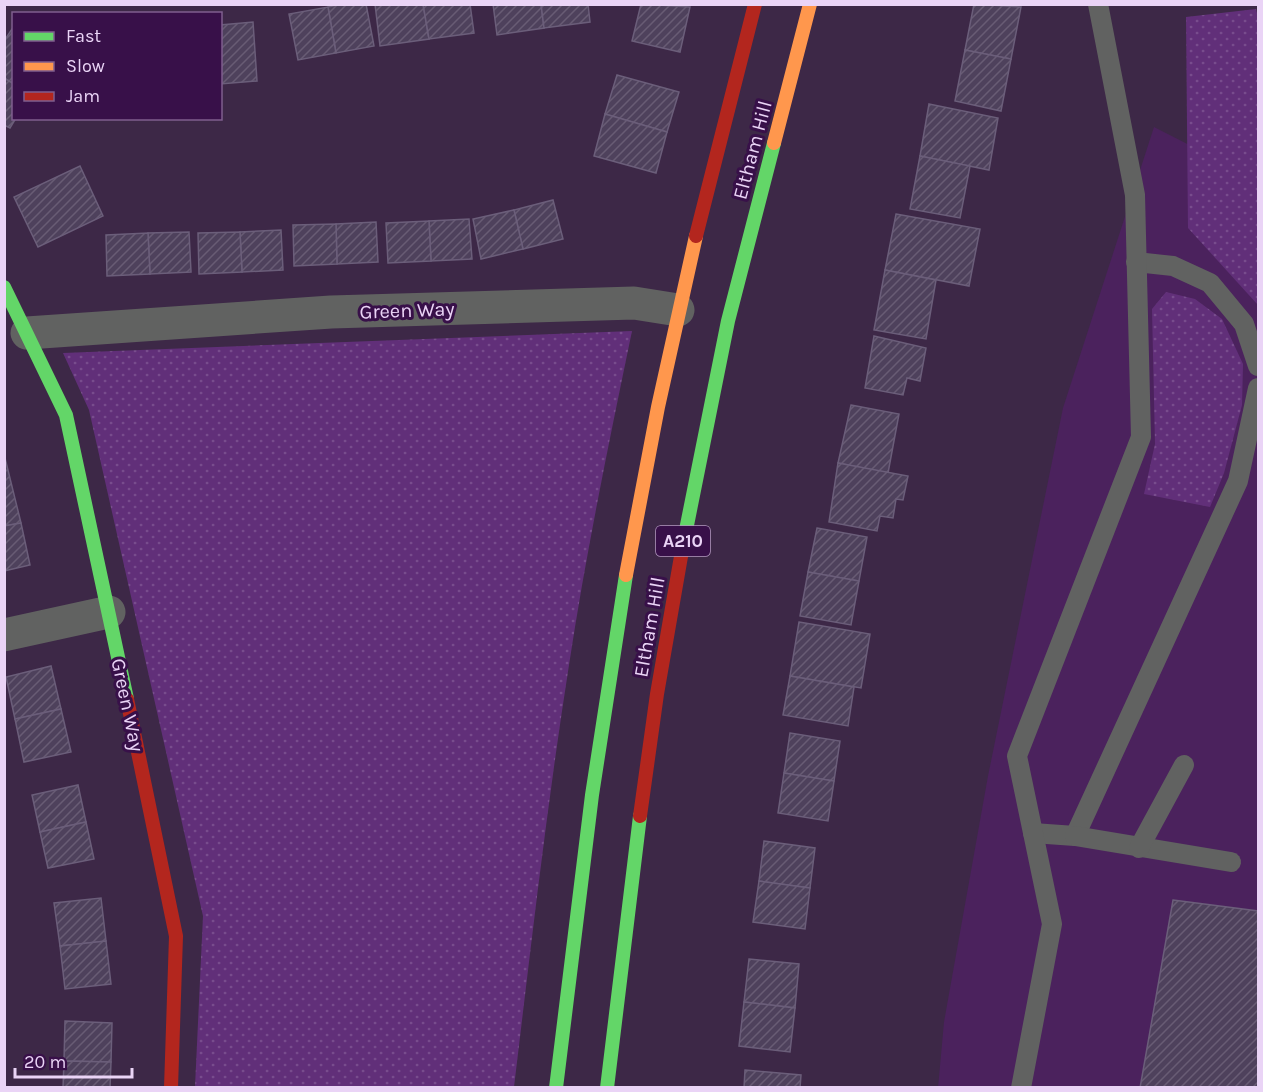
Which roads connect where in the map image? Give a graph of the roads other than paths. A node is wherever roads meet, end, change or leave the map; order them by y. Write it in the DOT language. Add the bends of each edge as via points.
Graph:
graph roads {
  1 [pos="755,4"];
  2 [pos="810,4"];
  3 [pos="1098,4"];
  4 [pos="1136,262"];
  5 [pos="4,287"];
  6 [pos="678,310"];
  7 [pos="27,333"];
  8 [pos="1258,366"];
  9 [pos="1258,388"];
  10 [pos="109,612"];
  11 [pos="4,635"];
  12 [pos="1184,765"];
  13 [pos="1033,833"];
  14 [pos="1075,836"];
  15 [pos="1139,848"];
  16 [pos="1231,862"];
  17 [pos="171,1088"];
  18 [pos="556,1088"];
  19 [pos="607,1088"];
  20 [pos="1021,1088"];
  1 -- 6 [label="main road, Eltham Hill / A210"];
  2 -- 19 [label="main road, Eltham Hill / A210" via="728,321 688,514 655,706"];
  3 -- 4 [label="lane" via="1135,195"];
  4 -- 8 [label="lane" via="1173,266 1210,283 1244,324"];
  4 -- 13 [label="lane" via="1141,436 1017,756"];
  5 -- 7 [label="main road, Green Way"];
  6 -- 7 [label="street, Green Way" via="633,303 331,312"];
  6 -- 18 [label="main road, Eltham Hill / A210" via="605,694"];
  7 -- 10 [label="main road, Green Way" via="66,415"];
  9 -- 14 [label="lane" via="1238,481"];
  10 -- 11 [label="street"];
  10 -- 17 [label="main road, Green Way" via="176,936"];
  12 -- 15 [label="lane"];
  13 -- 14 [label="lane"];
  13 -- 20 [label="lane" via="1052,924"];
  14 -- 15 [label="lane"];
  15 -- 16 [label="lane"];
}
